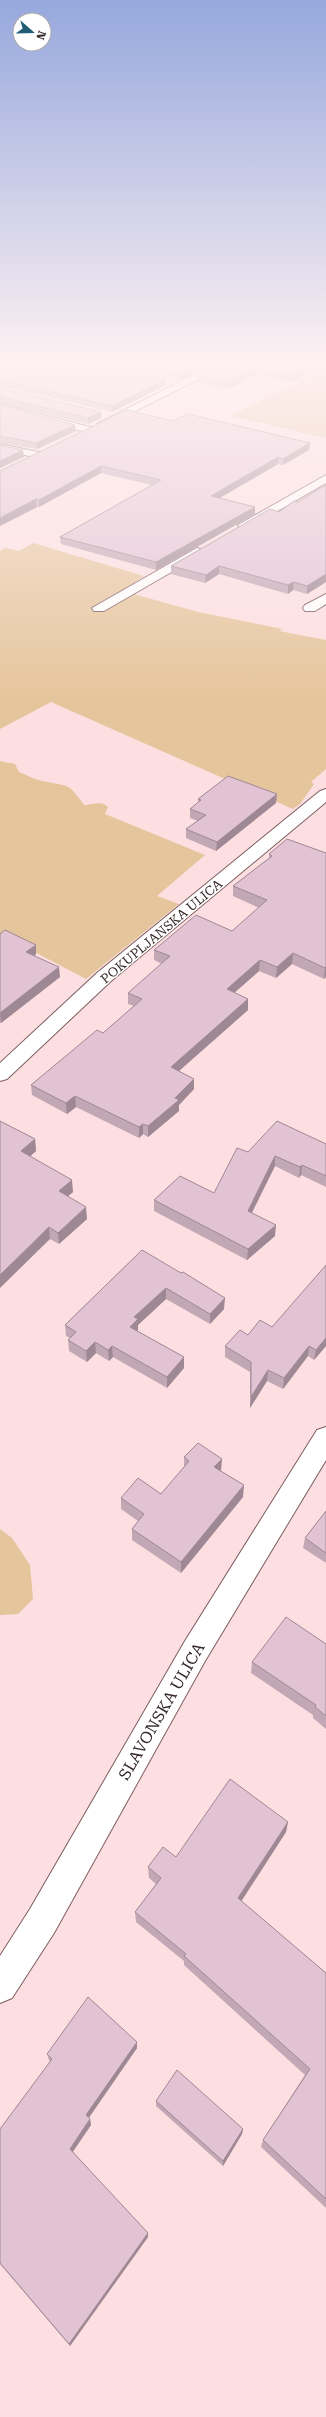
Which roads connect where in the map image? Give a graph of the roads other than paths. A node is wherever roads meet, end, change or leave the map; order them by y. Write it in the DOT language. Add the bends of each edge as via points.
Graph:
graph roads {
  1 [pos="326,478"];
  2 [pos="307,489"];
  3 [pos="321,492"];
  4 [pos="235,530"];
  5 [pos="208,545"];
  6 [pos="326,598"];
  7 [pos="99,608"];
  8 [pos="310,608"];
  9 [pos="326,794"];
  10 [pos="0,1074"];
  11 [pos="326,1438"];
  12 [pos="0,1986"];
  1 -- 2 [label="street"];
  2 -- 3 [label="street"];
  2 -- 4 [label="street"];
  5 -- 7 [label="street"];
  6 -- 8 [label="street"];
  9 -- 10 [label="street, POKUPLJANSKA ULICA" via="104,977"];
  11 -- 12 [label="street, SLAVONSKA ULICA" via="195,1651 42,1921"];
}
